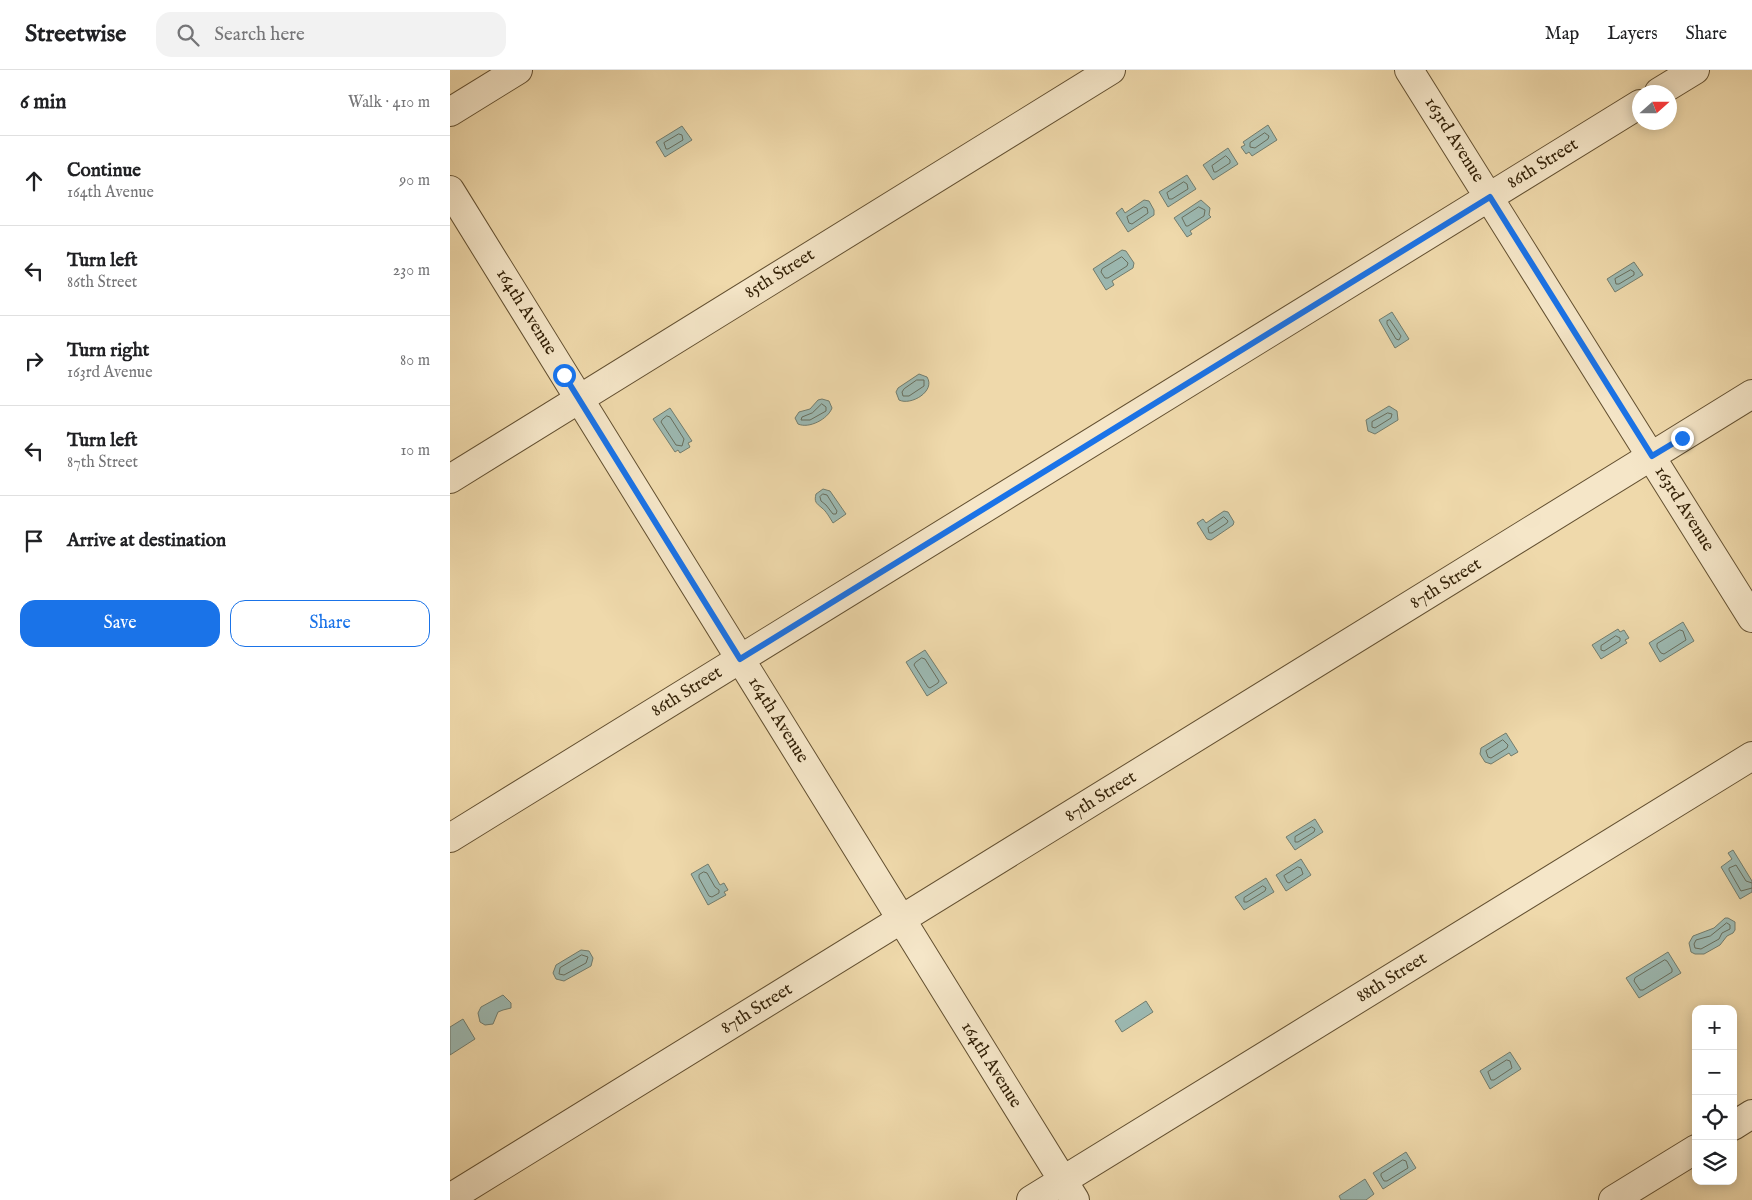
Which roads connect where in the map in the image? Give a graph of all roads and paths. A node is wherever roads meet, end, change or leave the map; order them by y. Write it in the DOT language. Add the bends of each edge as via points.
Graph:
graph roads {
  1 [pos="518,70"];
  2 [pos="1111,70"];
  3 [pos="1409,70"];
  4 [pos="1695,70"];
  5 [pos="1670,85"];
  6 [pos="1632,109"];
  7 [pos="450,112"];
  8 [pos="450,190"];
  9 [pos="1490,197"];
  10 [pos="1752,394"];
  11 [pos="579,399"];
  12 [pos="1652,456"];
  13 [pos="450,479"];
  14 [pos="1752,618"];
  15 [pos="740,659"];
  16 [pos="1752,756"];
  17 [pos="450,838"];
  18 [pos="902,920"];
  19 [pos="1752,1114"];
  20 [pos="1737,1123"];
  21 [pos="1692,1151"];
  22 [pos="1069,1190"];
  23 [pos="450,1198"];
  24 [pos="1031,1200"];
  25 [pos="1613,1200"];
  1 -- 7 [label="street"];
  2 -- 11 [label="street, 85th Street"];
  3 -- 9 [label="street, 163rd Avenue"];
  4 -- 5 [label="street"];
  6 -- 9 [label="street, 86th Street"];
  8 -- 11 [label="street, 164th Avenue"];
  9 -- 12 [label="street, 163rd Avenue"];
  9 -- 15 [label="street, 86th Street"];
  10 -- 12 [label="street, 87th Street"];
  11 -- 13 [label="street, 85th Street"];
  11 -- 15 [label="street, 164th Avenue"];
  12 -- 14 [label="street, 163rd Avenue"];
  12 -- 18 [label="street, 87th Street"];
  15 -- 17 [label="street, 86th Street"];
  15 -- 18 [label="street, 164th Avenue"];
  16 -- 22 [label="street, 88th Street"];
  18 -- 22 [label="street, 164th Avenue"];
  18 -- 23 [label="street, 87th Street"];
  19 -- 20 [label="street"];
  21 -- 25 [label="street"];
  22 -- 24 [label="street, 88th Street"];
}
